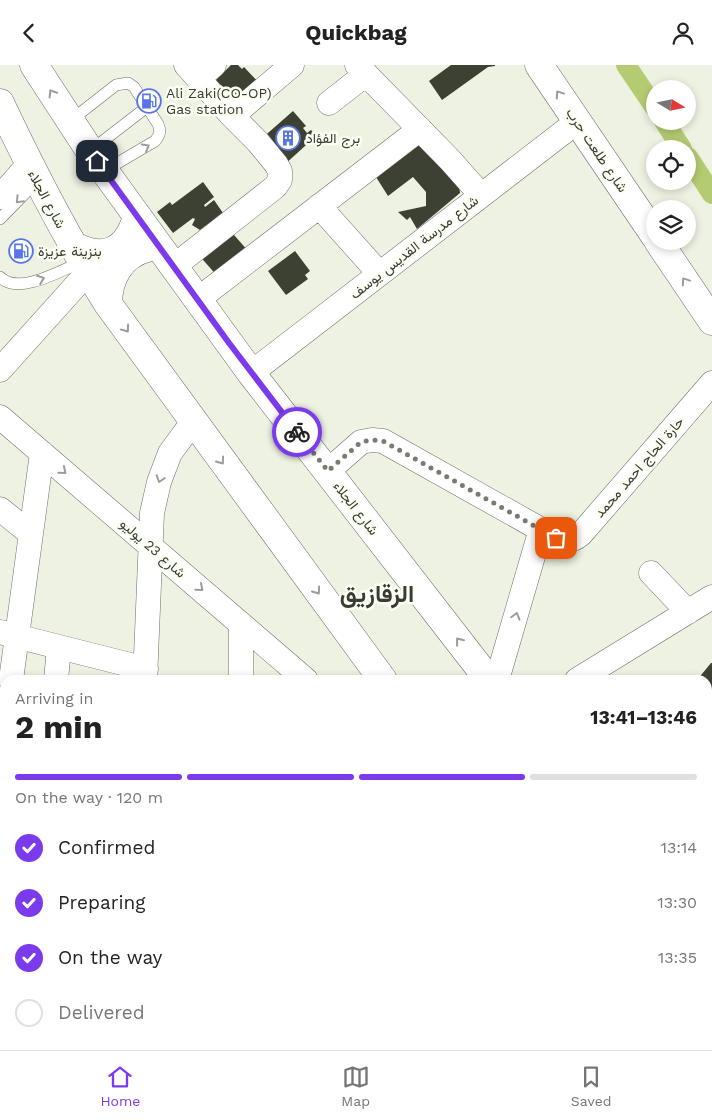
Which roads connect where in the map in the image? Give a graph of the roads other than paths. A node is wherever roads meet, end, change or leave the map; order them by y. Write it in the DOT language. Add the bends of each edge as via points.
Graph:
graph roads {
  1 [pos="34,65"];
  2 [pos="292,65"];
  3 [pos="540,65"];
  4 [pos="362,69"];
  5 [pos="199,70"];
  6 [pos="0,103"];
  7 [pos="329,103"];
  8 [pos="147,107"];
  9 [pos="232,117"];
  10 [pos="69,121"];
  11 [pos="578,121"];
  12 [pos="420,129"];
  13 [pos="97,161"];
  14 [pos="33,172"];
  15 [pos="481,195"];
  16 [pos="0,197"];
  17 [pos="319,206"];
  18 [pos="137,217"];
  19 [pos="0,219"];
  20 [pos="646,223"];
  21 [pos="664,250"];
  22 [pos="165,257"];
  23 [pos="80,259"];
  24 [pos="379,273"];
  25 [pos="0,277"];
  26 [pos="197,299"];
  27 [pos="108,304"];
  28 [pos="712,321"];
  29 [pos="0,370"];
  30 [pos="251,373"];
  31 [pos="712,383"];
  32 [pos="0,417"];
  33 [pos="193,422"];
  34 [pos="42,453"];
  35 [pos="328,471"];
  36 [pos="0,509"];
  37 [pos="541,529"];
  38 [pos="31,534"];
  39 [pos="150,545"];
  40 [pos="651,573"];
  41 [pos="712,597"];
  42 [pos="688,612"];
  43 [pos="241,623"];
  44 [pos="9,635"];
  45 [pos="59,647"];
  46 [pos="11,675"];
  47 [pos="56,675"];
  48 [pos="145,675"];
  49 [pos="240,675"];
  50 [pos="300,675"];
  51 [pos="379,675"];
  52 [pos="485,675"];
  53 [pos="498,675"];
  54 [pos="585,675"];
  10 -- 1 [label="main road, شارع الجلاء, one-way"];
  2 -- 9 [label="street"];
  11 -- 3 [label="main road, شارع طلعت حرب, one-way"];
  4 -- 7 [label="street"];
  4 -- 12 [label="street"];
  5 -- 9 [label="street"];
  6 -- 14 [label="main road, شارع الجلاء"];
  8 -- 10 [label="lane" via="134,87 122,83"];
  8 -- 13 [label="lane"];
  13 -- 8 [label="lane, one-way" via="156,141 160,130"];
  9 -- 22 [label="street" via="276,163 280,180 275,187"];
  10 -- 13 [label="main road, شارع الجلاء"];
  11 -- 15 [label="street, شارع مدرسة القديس يوسف"];
  11 -- 20 [label="main road, شارع طلعت حرب"];
  12 -- 15 [label="street"];
  12 -- 17 [label="street"];
  13 -- 18 [label="main road, شارع الجلاء"];
  14 -- 16 [label="street"];
  14 -- 19 [label="lane, one-way"];
  14 -- 23 [label="main road, شارع الجلاء"];
  15 -- 24 [label="street, شارع مدرسة القديس يوسف"];
  17 -- 24 [label="street"];
  17 -- 26 [label="street"];
  18 -- 22 [label="main road, شارع الجلاء"];
  18 -- 23 [label="main road" via="133,231 124,243 112,251 98,254 83,251"];
  28 -- 21 [label="main road, one-way"];
  22 -- 26 [label="main road, شارع الجلاء"];
  22 -- 27 [label="main road" via="144,249 120,264 108,290"];
  25 -- 23 [label="lane, one-way" via="15,283 38,281"];
  23 -- 27 [label="main road, شارع الجلاء"];
  23 -- 29 [label="street"];
  24 -- 30 [label="street, شارع مدرسة القديس يوسف"];
  26 -- 30 [label="main road, شارع الجلاء"];
  27 -- 33 [label="main road, شارع الجلاء, one-way"];
  30 -- 35 [label="main road, شارع الجلاء"];
  31 -- 37 [label="street, حارة الحاج احمد محمد" via="581,534 562,541"];
  32 -- 34 [label="street, شارع 23 يوليو"];
  33 -- 39 [label="street, one-way" via="170,453 159,482 152,513"];
  33 -- 51 [label="main road, شارع الجلاء, one-way"];
  34 -- 38 [label="street"];
  34 -- 39 [label="street, شارع 23 يوليو, one-way"];
  35 -- 37 [label="street, حارة الحاج احمد محمد" via="361,442 383,441"];
  52 -- 35 [label="main road, شارع الجلاء, one-way"];
  36 -- 38 [label="street"];
  53 -- 37 [label="street, one-way"];
  38 -- 44 [label="street"];
  39 -- 43 [label="street, شارع 23 يوليو, one-way"];
  39 -- 48 [label="street"];
  40 -- 42 [label="street"];
  41 -- 42 [label="street"];
  42 -- 54 [label="street"];
  43 -- 49 [label="street"];
  43 -- 50 [label="street, شارع 23 يوليو"];
  44 -- 45 [label="street"];
  44 -- 46 [label="street"];
  45 -- 47 [label="street"];
  45 -- 48 [label="street"];
}
